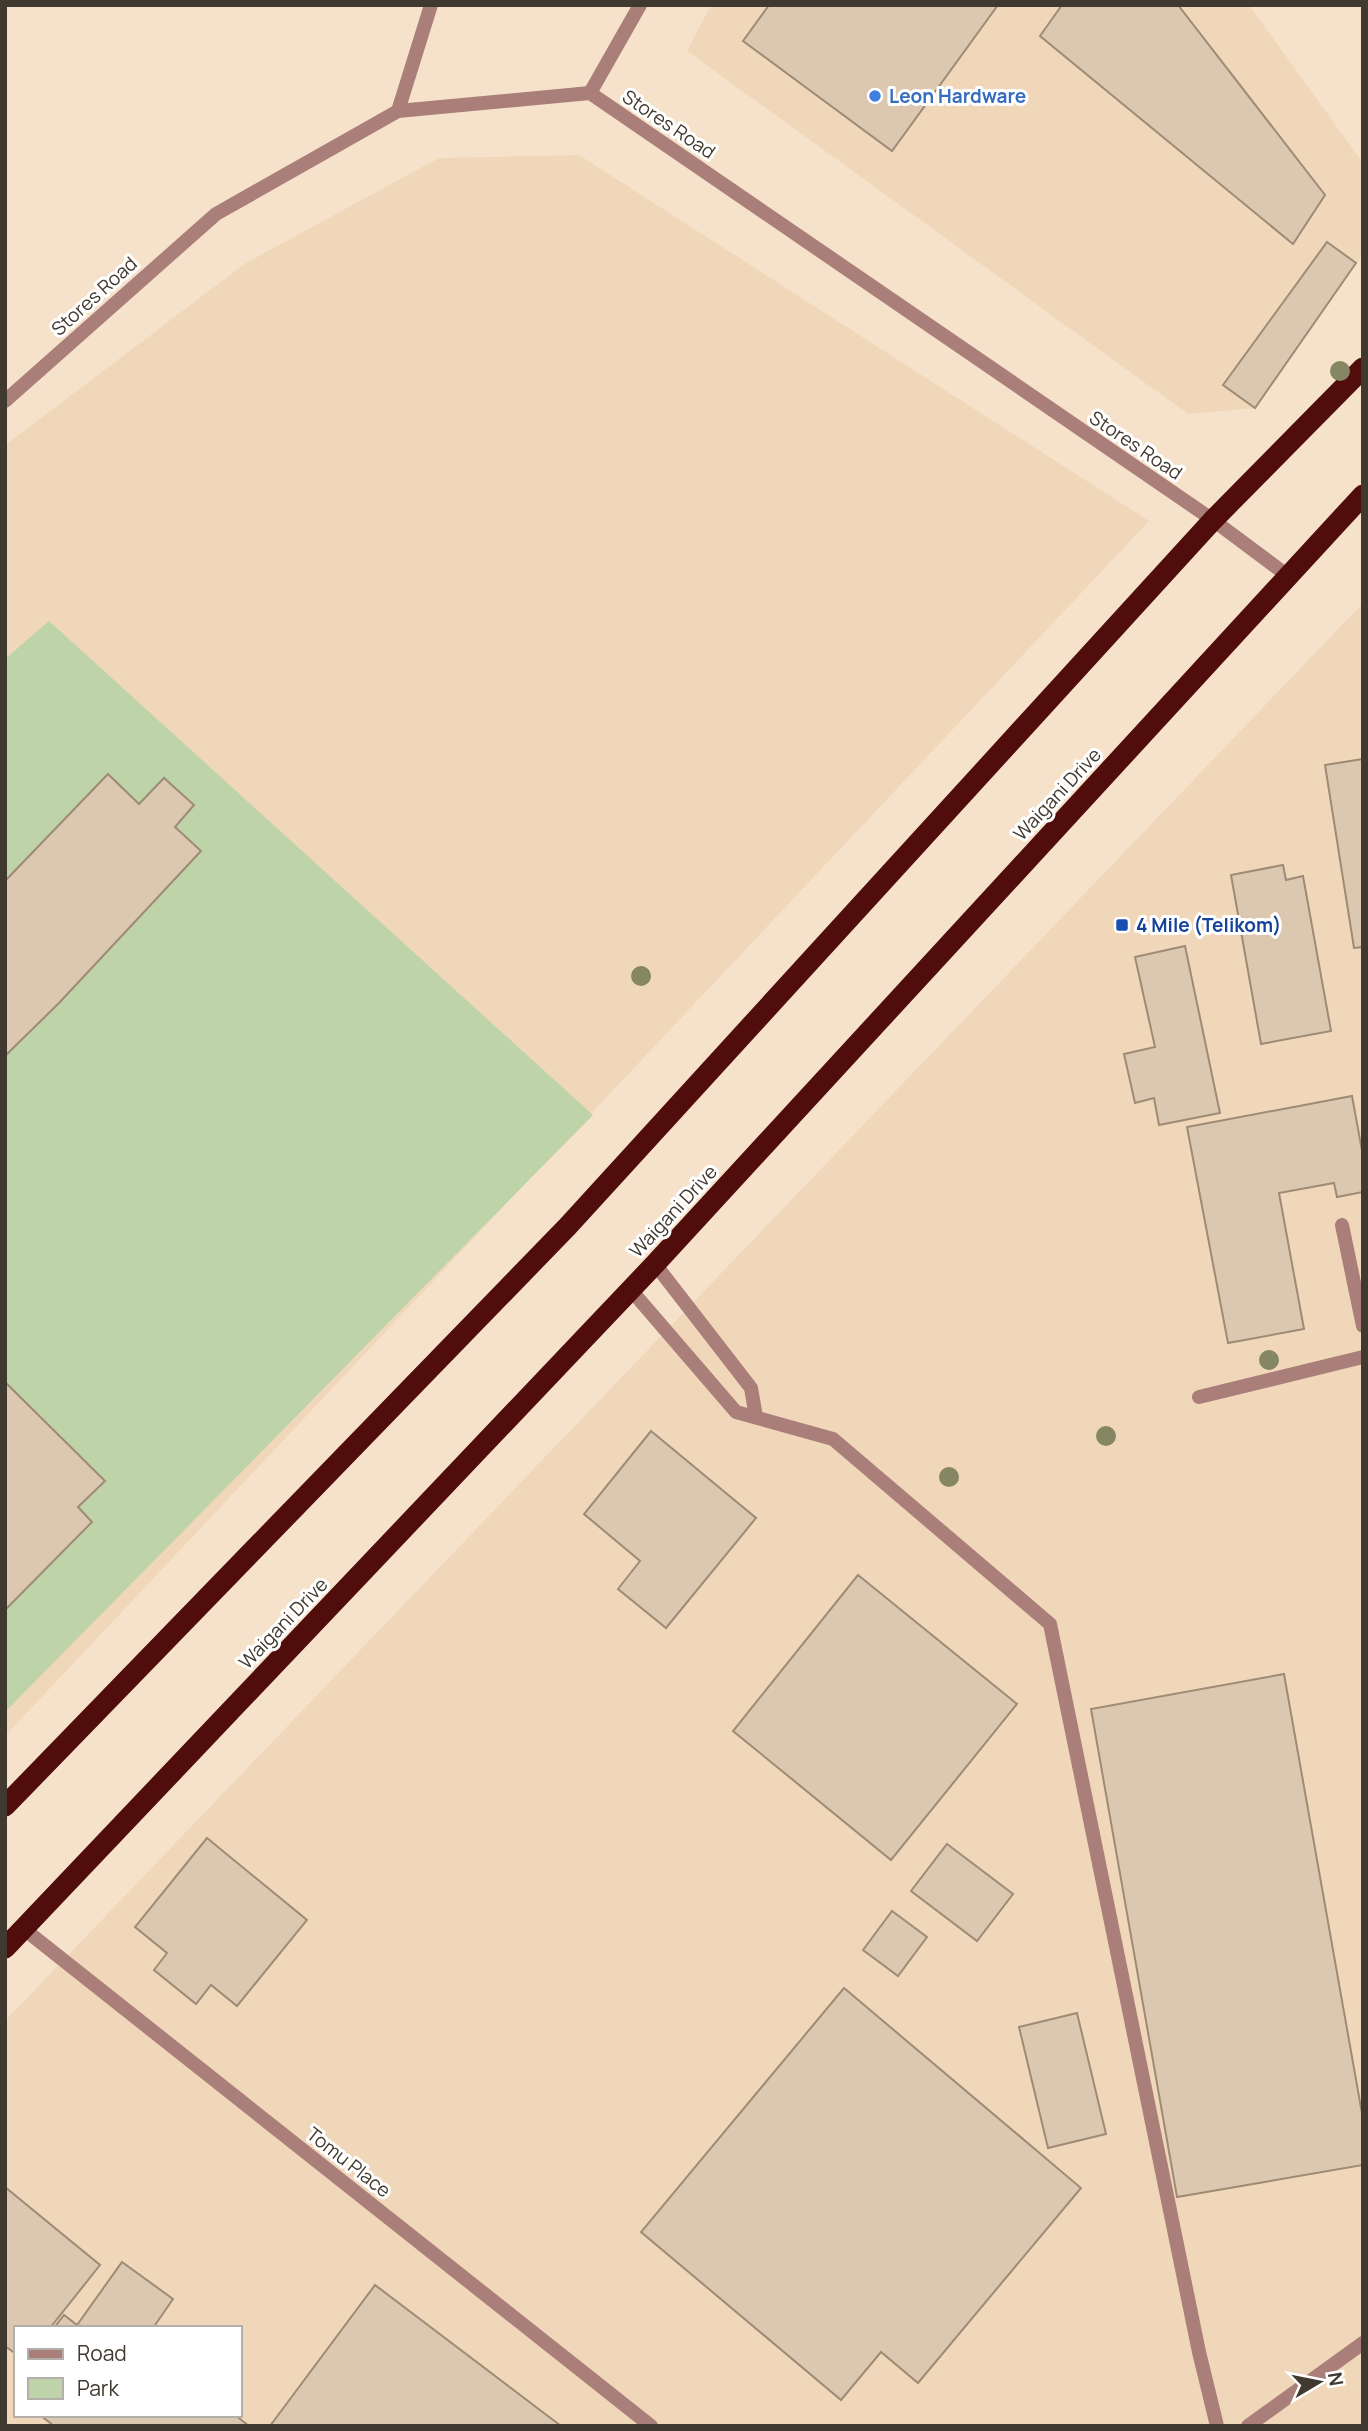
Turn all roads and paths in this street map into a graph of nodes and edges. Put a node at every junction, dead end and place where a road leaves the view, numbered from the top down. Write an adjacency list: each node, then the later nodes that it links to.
1 (431, 5): 4 (street)
2 (640, 5): 3 (street)
3 (590, 93): 4 (street, Stores Road); 8 (street, Stores Road)
4 (398, 111): 6 (street, Stores Road)
5 (1363, 368): 8 (highway)
6 (5, 401)
7 (1363, 495): 9 (highway, Waigani Drive)
8 (1213, 520): 9 (street, Stores Road); 17 (highway)
9 (1287, 576): 11 (highway, Waigani Drive)
10 (1342, 1225): 13 (street)
11 (655, 1264): 12 (highway, Waigani Drive); 16 (street)
12 (631, 1290): 16 (street); 18 (highway, Waigani Drive)
13 (1363, 1326)
14 (1363, 1357): 15 (street)
15 (1199, 1397)
16 (756, 1417): 22 (street)
17 (5, 1806)
18 (24, 1929): 19 (highway, Waigani Drive); 21 (street, Tomu Place)
19 (5, 1948)
20 (1363, 2343): 23 (street)
21 (651, 2426)
22 (1217, 2426)
23 (1248, 2426)

